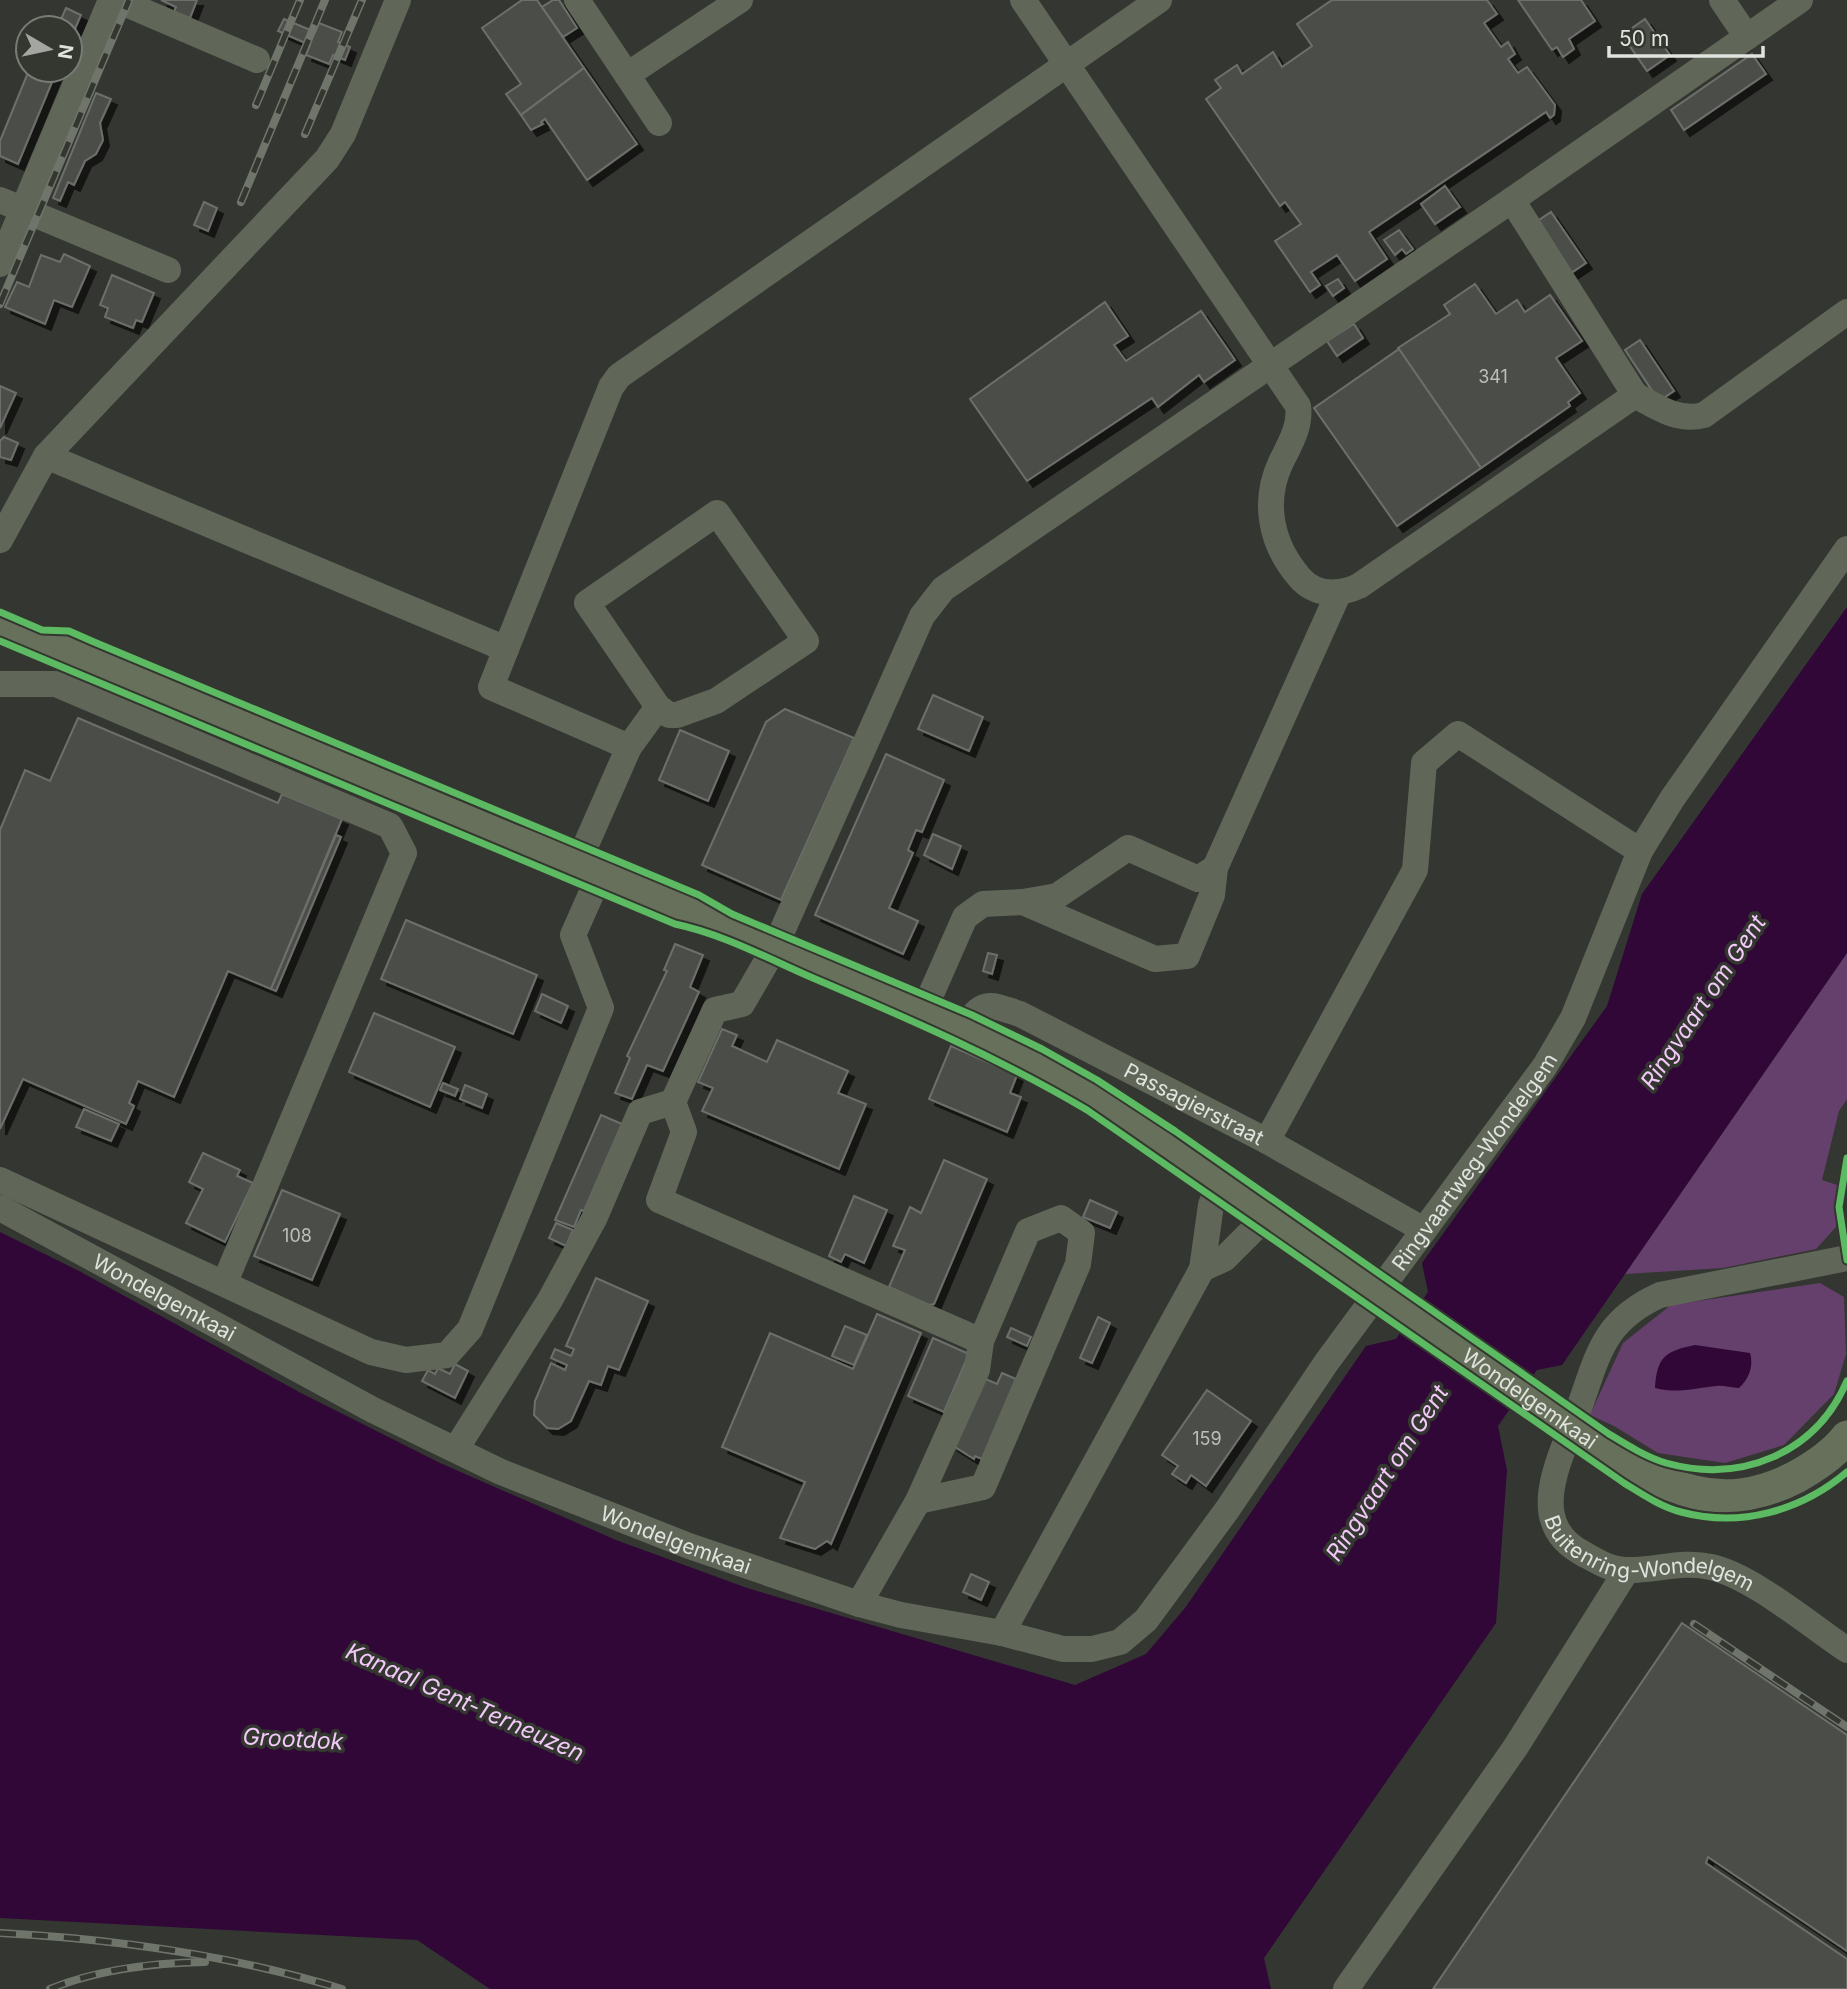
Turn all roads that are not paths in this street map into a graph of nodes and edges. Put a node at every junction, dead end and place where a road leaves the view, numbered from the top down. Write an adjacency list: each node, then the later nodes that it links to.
1 (111, 0): 16 (street)
2 (117, 0): 11 (street)
3 (398, 0): 22 (street)
4 (577, 0): 13 (street)
5 (740, 0): 13 (street)
6 (1023, 0): 12 (street)
7 (1158, 0): 12 (street)
8 (1721, 0): 10 (street)
9 (1800, 0): 10 (street)
10 (1747, 37): 15 (street)
11 (257, 60)
12 (1066, 64): 20 (street); 27 (street)
13 (626, 75): 14 (street)
14 (659, 123)
15 (1512, 200): 20 (street); 21 (street)
16 (11, 204): 17 (street); 18 (street)
17 (0, 264)
18 (168, 270)
19 (1847, 312): 21 (street)
20 (1270, 365): 25 (street); 35 (street)
21 (1635, 395): 25 (street)
22 (46, 456): 23 (street); 27 (street)
23 (0, 540)
24 (1847, 549): 31 (street, Ringvaartweg-Wondelgem)
25 (1339, 592): 32 (street)
26 (0, 626): 33 (main road, Wondelgemkaai)
27 (506, 649): 30 (street)
28 (0, 684): 47 (street)
29 (658, 706): 29 (street); 30 (street)
30 (629, 747): 33 (street)
31 (1640, 851): 39 (street); 44 (street, Ringvaartweg-Wondelgem)
32 (1215, 868): 34 (street); 34 (street)
33 (589, 869): 35 (main road, Wondelgemkaai); 47 (street)
34 (1023, 902): 36 (street)
35 (775, 947): 36 (main road, Wondelgemkaai); 38 (street)
36 (925, 1010): 37 (main road, Wondelgemkaai)
37 (965, 1027): 39 (street, Passagierstraat); 41 (main road, Wondelgemkaai)
38 (674, 1102): 48 (street); 50 (street)
39 (1267, 1141): 44 (street, Passagierstraat)
40 (0, 1180): 47 (street)
41 (1220, 1182): 43 (main road, Wondelgemkaai); 46 (street)
42 (0, 1208): 50 (street, Wondelgemkaai)
43 (1268, 1215): 46 (street); 49 (main road, Wondelgemkaai, bridge)
44 (1424, 1230): 54 (street, Ringvaartweg-Wondelgem)
45 (1847, 1258): 52 (street, Buitenring-Wondelgem)
46 (1202, 1269): 54 (street)
47 (225, 1282)
48 (981, 1341): 51 (street); 51 (street)
49 (1847, 1437)
50 (456, 1449): 53 (street, Wondelgemkaai)
51 (918, 1501): 53 (street)
52 (1627, 1570): 55 (street, Buitenring-Wondelgem); 56 (street)
53 (859, 1604): 54 (street, Wondelgemkaai)
54 (1002, 1633)
55 (1847, 1650)
56 (1346, 1989)

